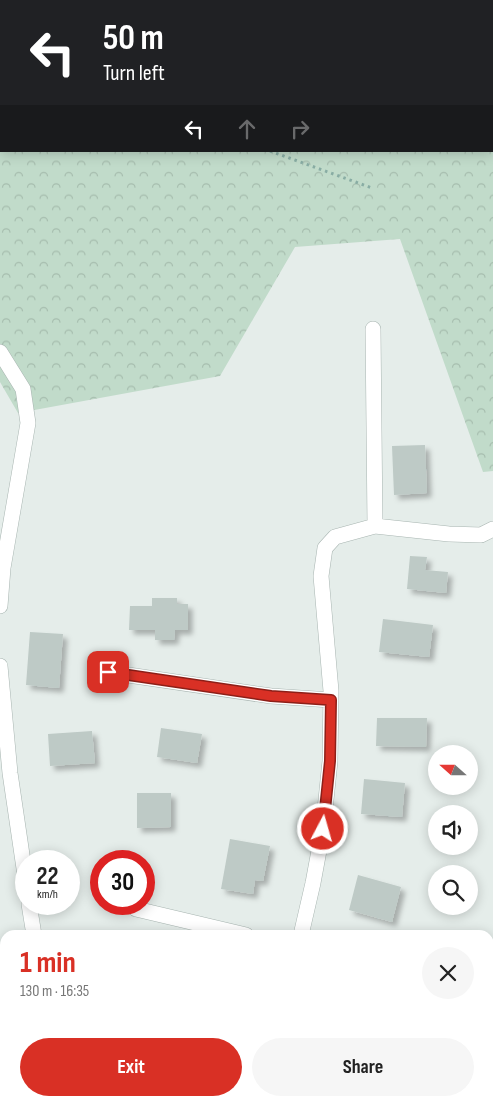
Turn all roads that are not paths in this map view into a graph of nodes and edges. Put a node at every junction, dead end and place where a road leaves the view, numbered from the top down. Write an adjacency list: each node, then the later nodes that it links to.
1 (373, 329): 3 (street)
2 (0, 352): 5 (street)
3 (375, 526): 4 (street); 8 (street)
4 (493, 529)
5 (0, 606)
6 (0, 666): 9 (street)
7 (108, 672): 8 (street)
8 (331, 700): 14 (street)
9 (21, 850)
10 (155, 913): 13 (street)
11 (31, 915): 12 (street)
12 (33, 930)
13 (225, 930)
14 (302, 930)

